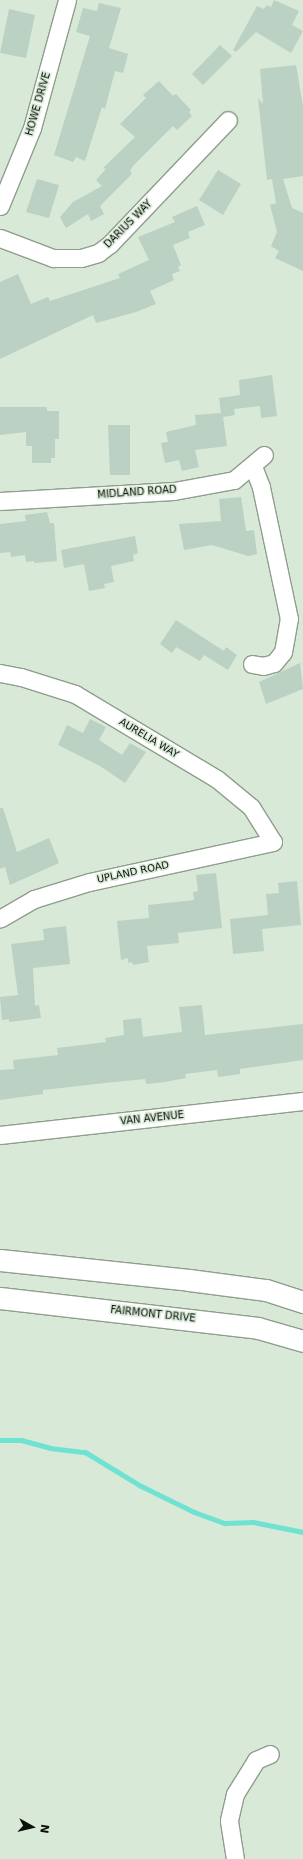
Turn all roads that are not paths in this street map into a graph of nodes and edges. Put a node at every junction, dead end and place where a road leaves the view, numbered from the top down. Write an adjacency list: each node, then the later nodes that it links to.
1 (67, 0): 3 (street, HOWE DRIVE)
2 (228, 120): 4 (street, DARIUS WAY)
3 (0, 206)
4 (0, 238)
5 (0, 501): 6 (street, MIDLAND ROAD)
6 (252, 664)
7 (0, 673): 8 (street, AURELIA WAY)
8 (273, 842): 9 (street, UPLAND ROAD)
9 (0, 919)
10 (303, 1101): 11 (street, VAN AVENUE)
11 (0, 1135)
12 (0, 1260): 14 (main road)
13 (0, 1298): 15 (main road, FAIRMONT DRIVE)
14 (303, 1302)
15 (303, 1341)
16 (270, 1754): 17 (street)
17 (235, 1859)

